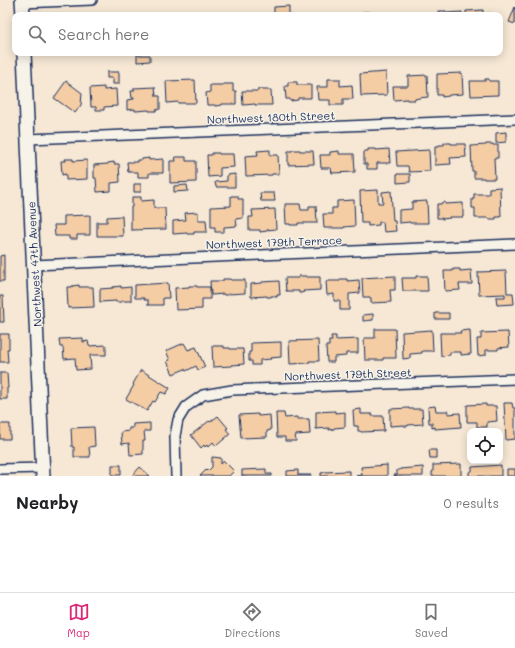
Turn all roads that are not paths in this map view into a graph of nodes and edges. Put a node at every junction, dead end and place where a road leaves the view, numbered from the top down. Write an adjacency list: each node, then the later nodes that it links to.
1 (92, 0): 2 (street)
2 (22, 6)
3 (24, 56): 5 (main road, Northwest 47th Avenue)
4 (515, 119): 5 (street, Northwest 180th Street)
5 (28, 139): 7 (main road, Northwest 47th Avenue)
6 (515, 244): 7 (street, Northwest 179th Terrace)
7 (34, 265): 10 (main road, Northwest 47th Avenue)
8 (515, 379): 11 (street, Northwest 179th Street)
9 (0, 468): 10 (street)
10 (43, 472)
11 (176, 476)

